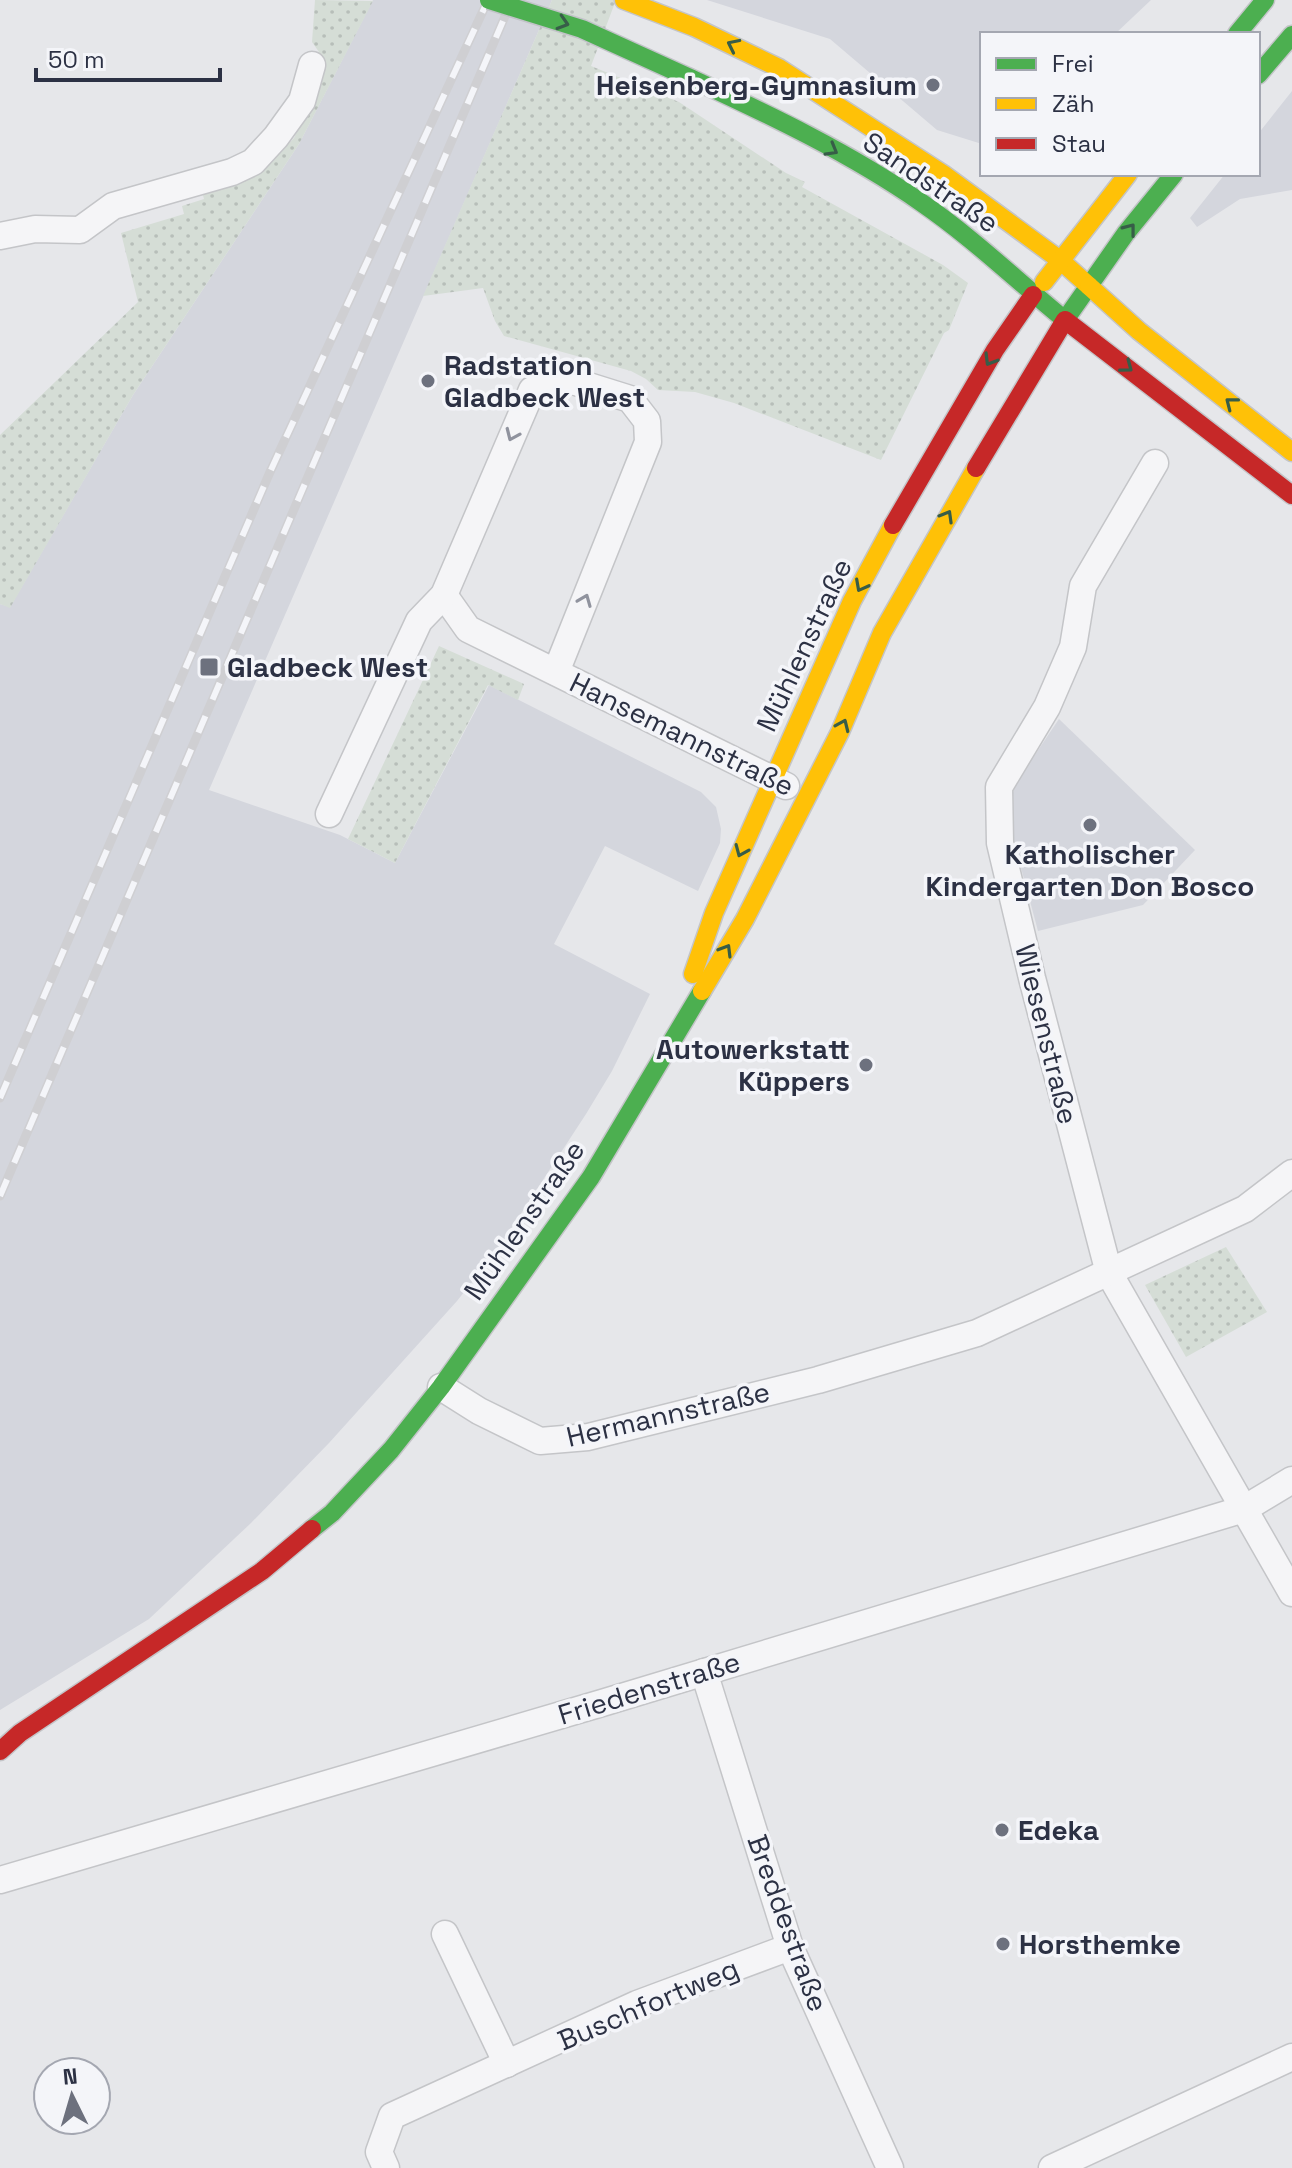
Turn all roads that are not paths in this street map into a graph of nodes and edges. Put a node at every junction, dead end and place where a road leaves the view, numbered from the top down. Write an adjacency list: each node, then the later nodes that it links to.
1 (489, 0): 15 (main road, Sandstraße, one-way to 15, bridge)
2 (624, 0): 8 (main road, Sandstraße, one-way to 2)
3 (1265, 0): 4 (main road)
4 (1239, 32)
5 (1292, 35): 7 (main road)
6 (312, 65): 12 (street)
7 (1260, 73)
8 (943, 174): 9 (main road); 13 (main road, Sandstraße)
9 (978, 175)
10 (1126, 176): 13 (main road, Mühlenstraße)
11 (1172, 176): 14 (main road, Mühlenstraße, one-way to 11)
12 (0, 236)
13 (1060, 260): 14 (main road, Sandstraße); 15 (main road, Mühlenstraße)
14 (1089, 286): 16 (main road, Mühlenstraße); 17 (main road, Sandstraße, one-way to 14)
15 (1033, 295): 16 (main road, Sandstraße); 22 (main road, Mühlenstraße, one-way to 22)
16 (1065, 320): 19 (main road, Sandstraße, one-way to 19); 23 (main road, Mühlenstraße, one-way to 16)
17 (1292, 452)
18 (1155, 463): 27 (street, Wiesenstraße)
19 (1292, 495)
20 (444, 595): 21 (street, Hansemannstraße); 21 (street, Hansemannstraße, one-way to 20); 24 (street, Hansemannstraße)
21 (556, 672): 22 (street, Hansemannstraße)
22 (772, 779): 23 (street, Hansemannstraße); 25 (main road, Mühlenstraße, one-way to 25)
23 (809, 796): 25 (main road, Mühlenstraße, one-way to 23)
24 (329, 814)
25 (671, 1040): 28 (main road, Mühlenstraße)
26 (1292, 1173): 27 (street, Hermannstraße)
27 (1109, 1273): 28 (street, Hermannstraße); 30 (street, Wiesenstraße)
28 (441, 1387): 33 (main road)
29 (1292, 1480): 30 (street, Friedenstraße)
30 (1244, 1509): 31 (street, Wiesenstraße); 32 (street, Friedenstraße)
31 (1292, 1593)
32 (704, 1672): 34 (street, Friedenstraße); 36 (street, Breddestraße)
33 (0, 1751)
34 (0, 1880)
35 (445, 1934): 37 (street)
36 (790, 1947): 37 (street, Buschfortweg); 40 (street, Breddestraße)
37 (507, 2064): 39 (street, Buschfortweg)
38 (1290, 2064): 41 (street)
39 (386, 2168)
40 (890, 2168)
41 (1052, 2168)

